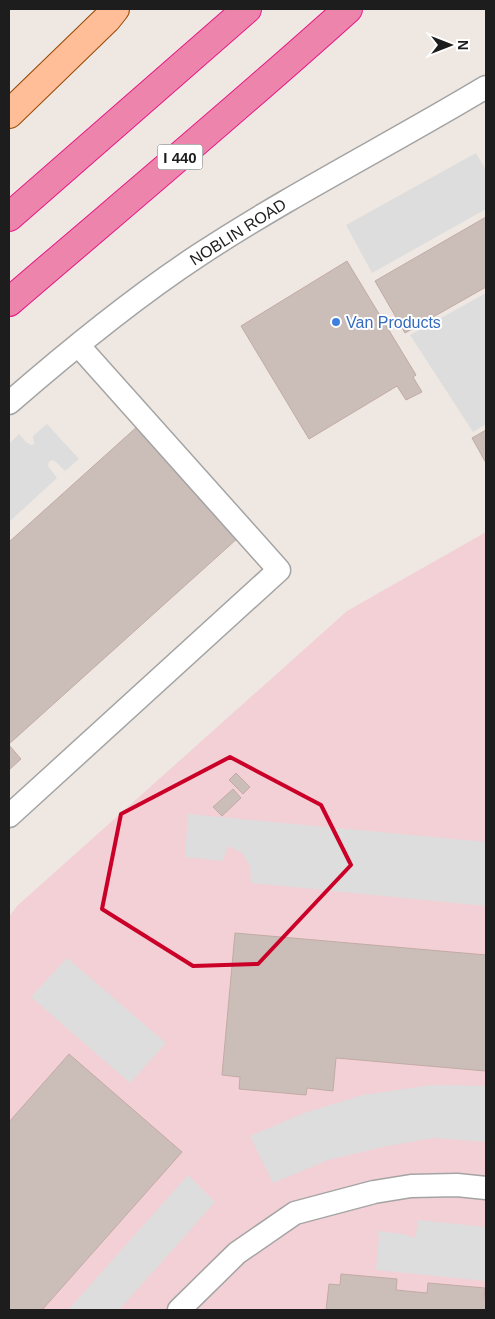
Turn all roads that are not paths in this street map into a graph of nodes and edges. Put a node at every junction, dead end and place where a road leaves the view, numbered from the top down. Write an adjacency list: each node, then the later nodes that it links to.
1 (116, 9): 5 (main road)
2 (247, 9): 6 (highway)
3 (348, 9): 7 (highway, I 440)
4 (486, 87): 8 (street, NOBLIN ROAD)
5 (9, 114)
6 (9, 217)
7 (9, 302)
8 (78, 345): 9 (street, NOBLIN ROAD); 10 (street)
9 (9, 403)
10 (9, 816)
11 (486, 1188): 12 (street)
12 (179, 1310)

